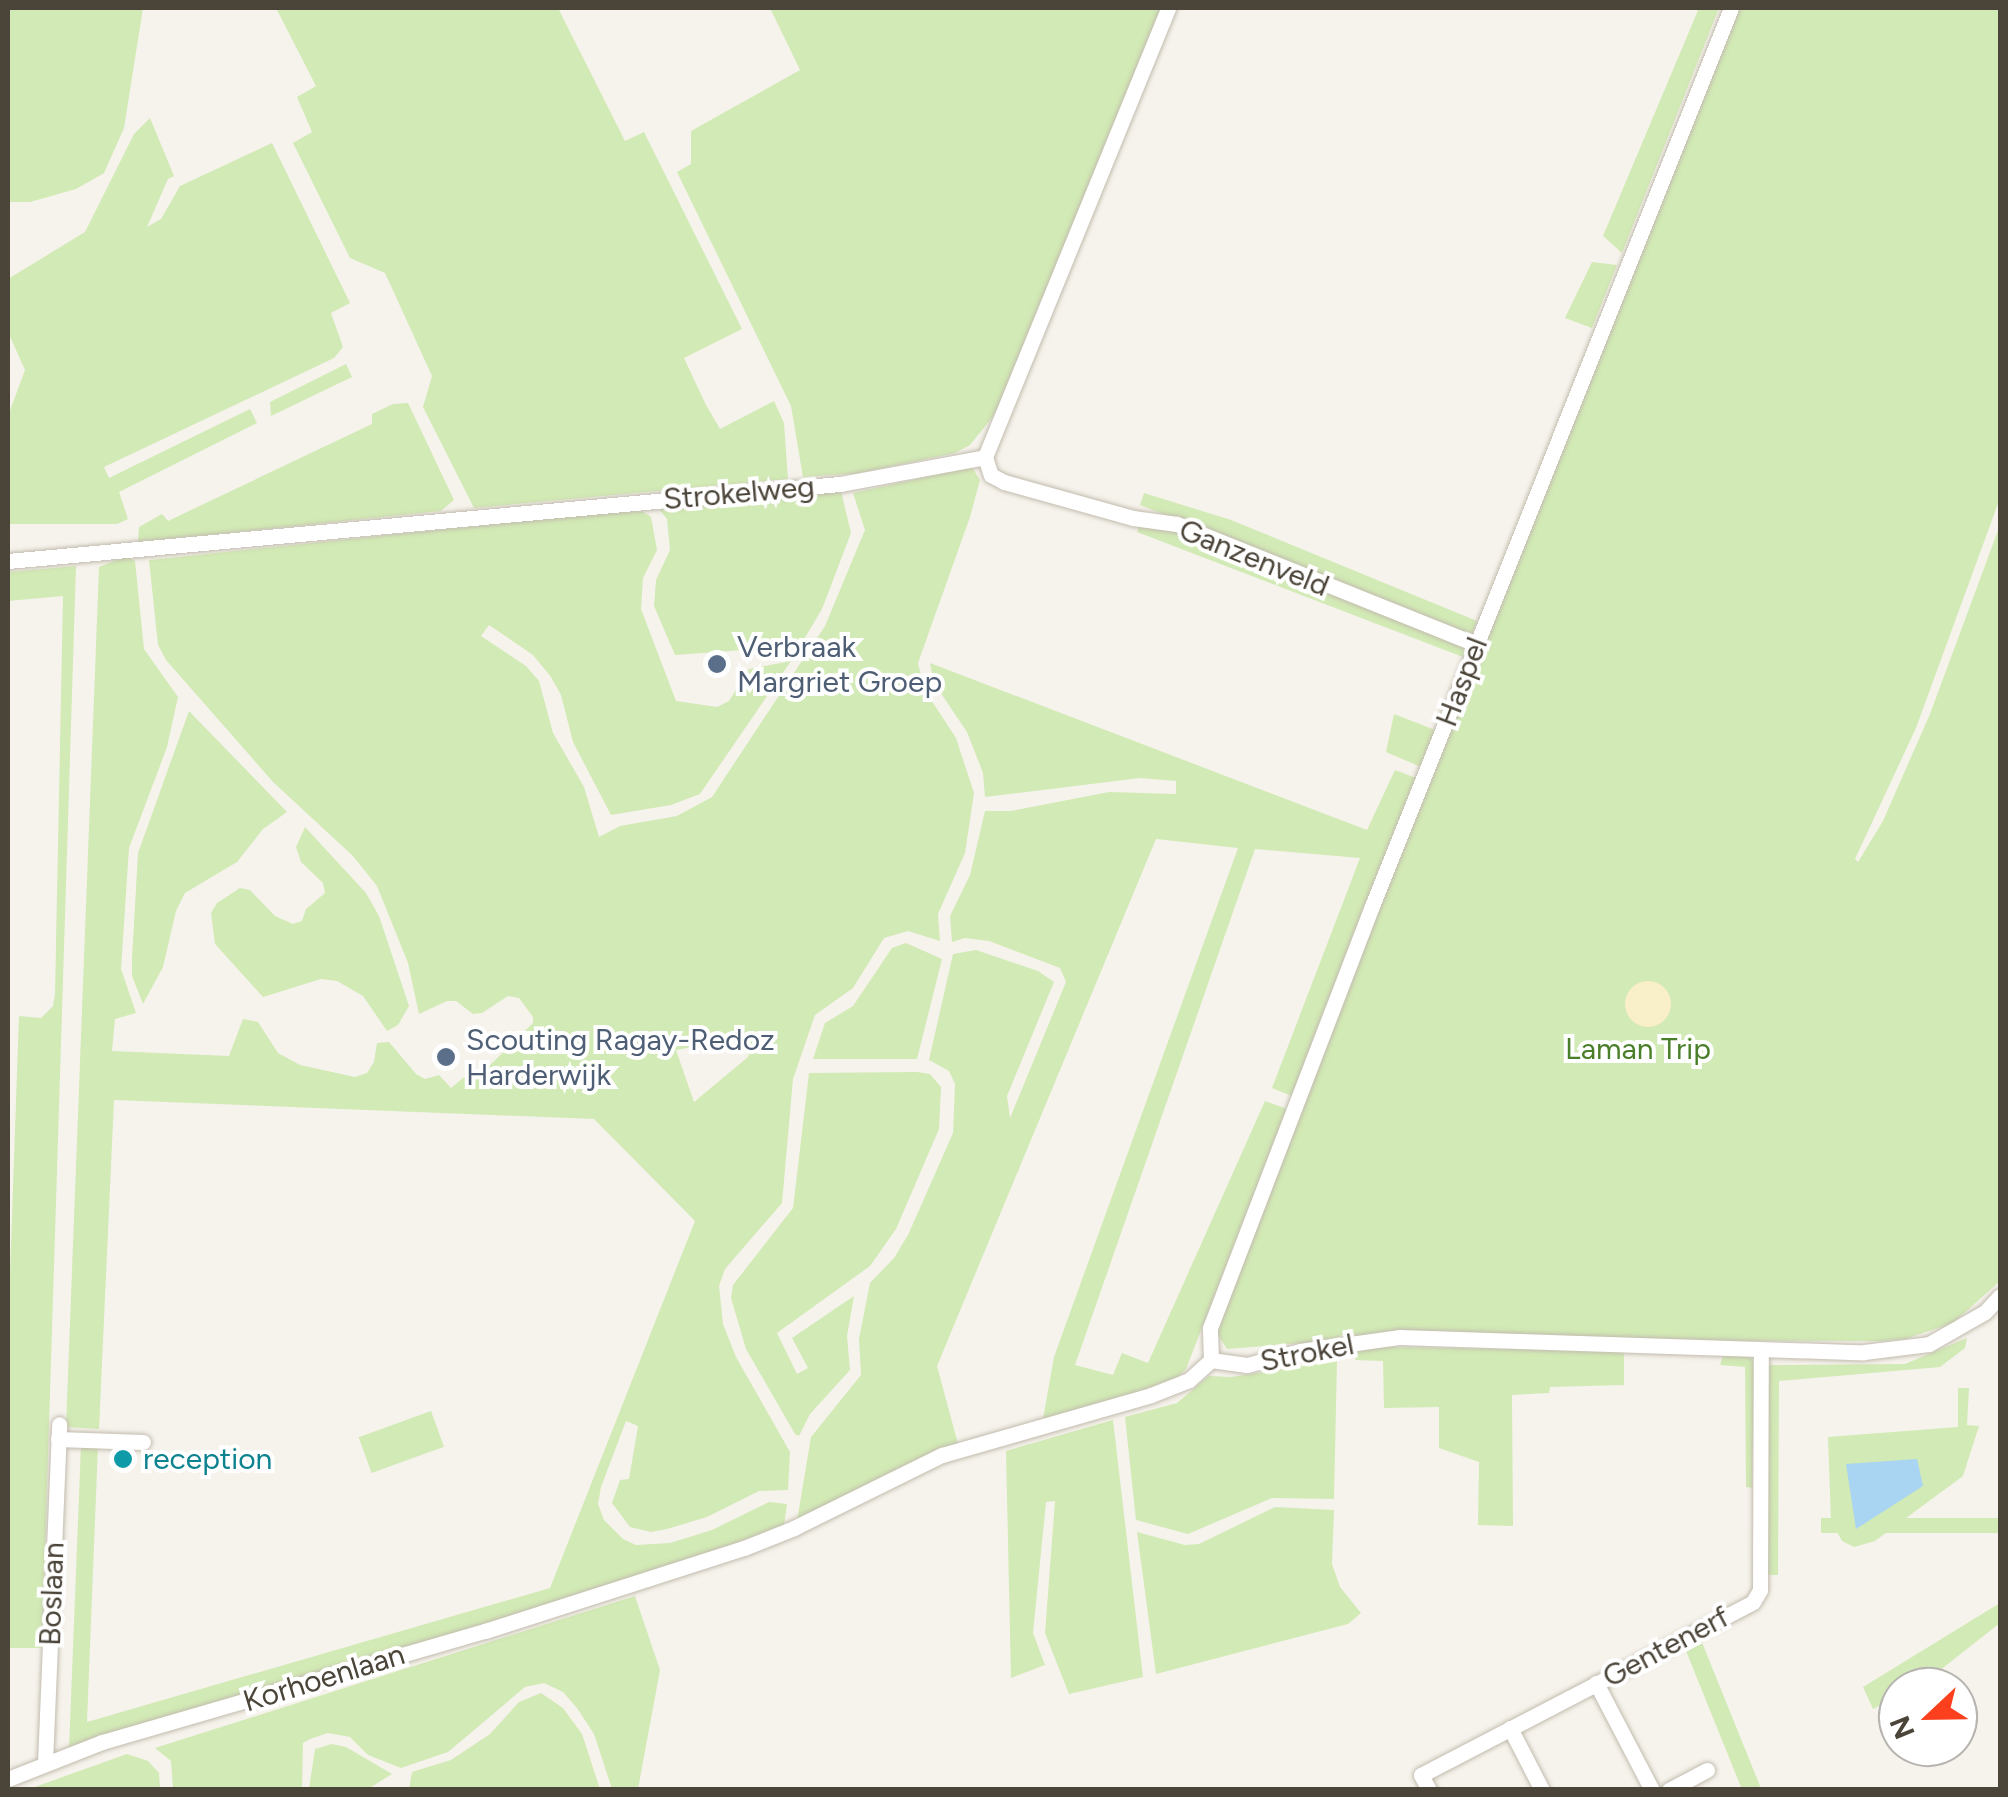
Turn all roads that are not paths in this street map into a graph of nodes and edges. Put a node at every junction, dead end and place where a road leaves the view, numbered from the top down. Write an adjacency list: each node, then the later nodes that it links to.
1 (1168, 8): 3 (street)
2 (1731, 8): 5 (street, Haspel)
3 (985, 456): 4 (street, Strokelweg); 5 (street, Ganzenveld)
4 (8, 561)
5 (1476, 644): 8 (street, Haspel)
6 (2000, 1296): 7 (street, Strokel)
7 (1760, 1350): 8 (street, Strokel); 10 (street, Gentenerf)
8 (1211, 1360): 12 (street, Korhoenlaan)
9 (143, 1442): 12 (street, Boslaan)
10 (1596, 1683): 11 (street, Gentenerf); 17 (street)
11 (1510, 1728): 15 (street, Gentenerf); 16 (street)
12 (45, 1764): 14 (street, Korhoenlaan)
13 (1707, 1770): 18 (street)
14 (8, 1779)
15 (1429, 1790)
16 (1542, 1790)
17 (1652, 1790)
18 (1669, 1790)

